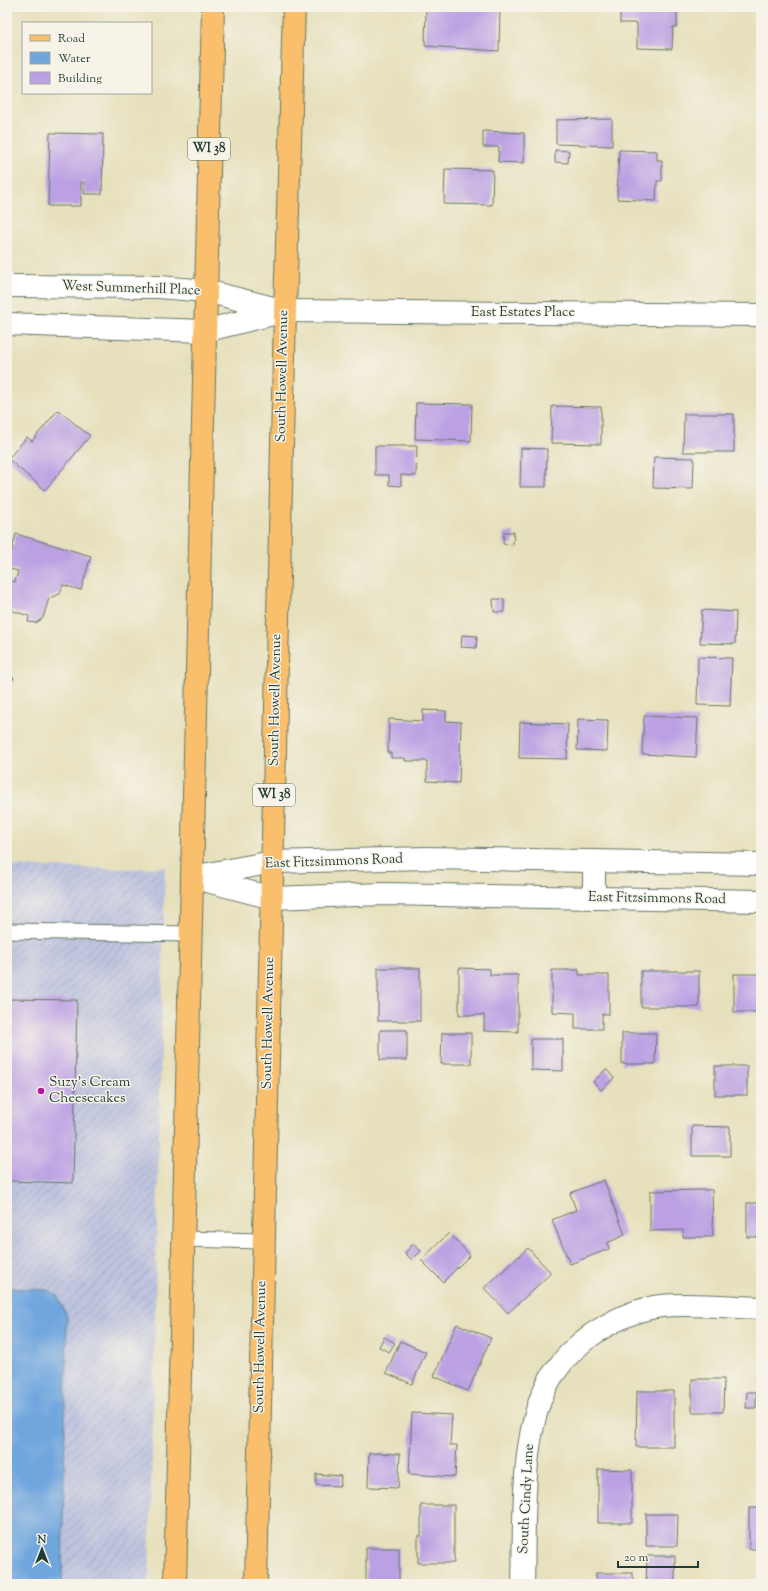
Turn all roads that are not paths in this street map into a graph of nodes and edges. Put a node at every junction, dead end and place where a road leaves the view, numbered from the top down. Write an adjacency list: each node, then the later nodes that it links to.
1 (213, 7): 4 (main road, WI 38)
2 (294, 7): 5 (main road, South Howell Avenue / WI 38)
3 (7, 286): 4 (street, West Summerhill Place)
4 (206, 290): 5 (street, West Summerhill Place); 8 (main road, WI 38)
5 (285, 311): 6 (street, East Estates Place); 8 (street); 10 (main road, South Howell Avenue / WI 38)
6 (761, 315)
7 (7, 324): 8 (street)
8 (204, 331): 12 (main road, WI 38)
9 (594, 861): 10 (street, East Fitzsimmons Road); 11 (street, East Fitzsimmons Road); 14 (street)
10 (273, 862): 12 (street, East Fitzsimmons Road); 13 (main road, South Howell Avenue / WI 38)
11 (761, 864)
12 (192, 877): 13 (street, East Fitzsimmons Road); 17 (main road, WI 38)
13 (272, 898): 14 (street, East Fitzsimmons Road); 19 (main road, South Howell Avenue / WI 38)
14 (594, 898): 15 (street, East Fitzsimmons Road)
15 (761, 901)
16 (7, 931): 17 (lane)
17 (190, 934): 18 (main road, WI 38)
18 (184, 1239): 19 (lane); 21 (main road, WI 38)
19 (264, 1241): 22 (main road, South Howell Avenue / WI 38)
20 (761, 1308): 23 (street, South Cindy Lane)
21 (175, 1584)
22 (256, 1584)
23 (523, 1584)

